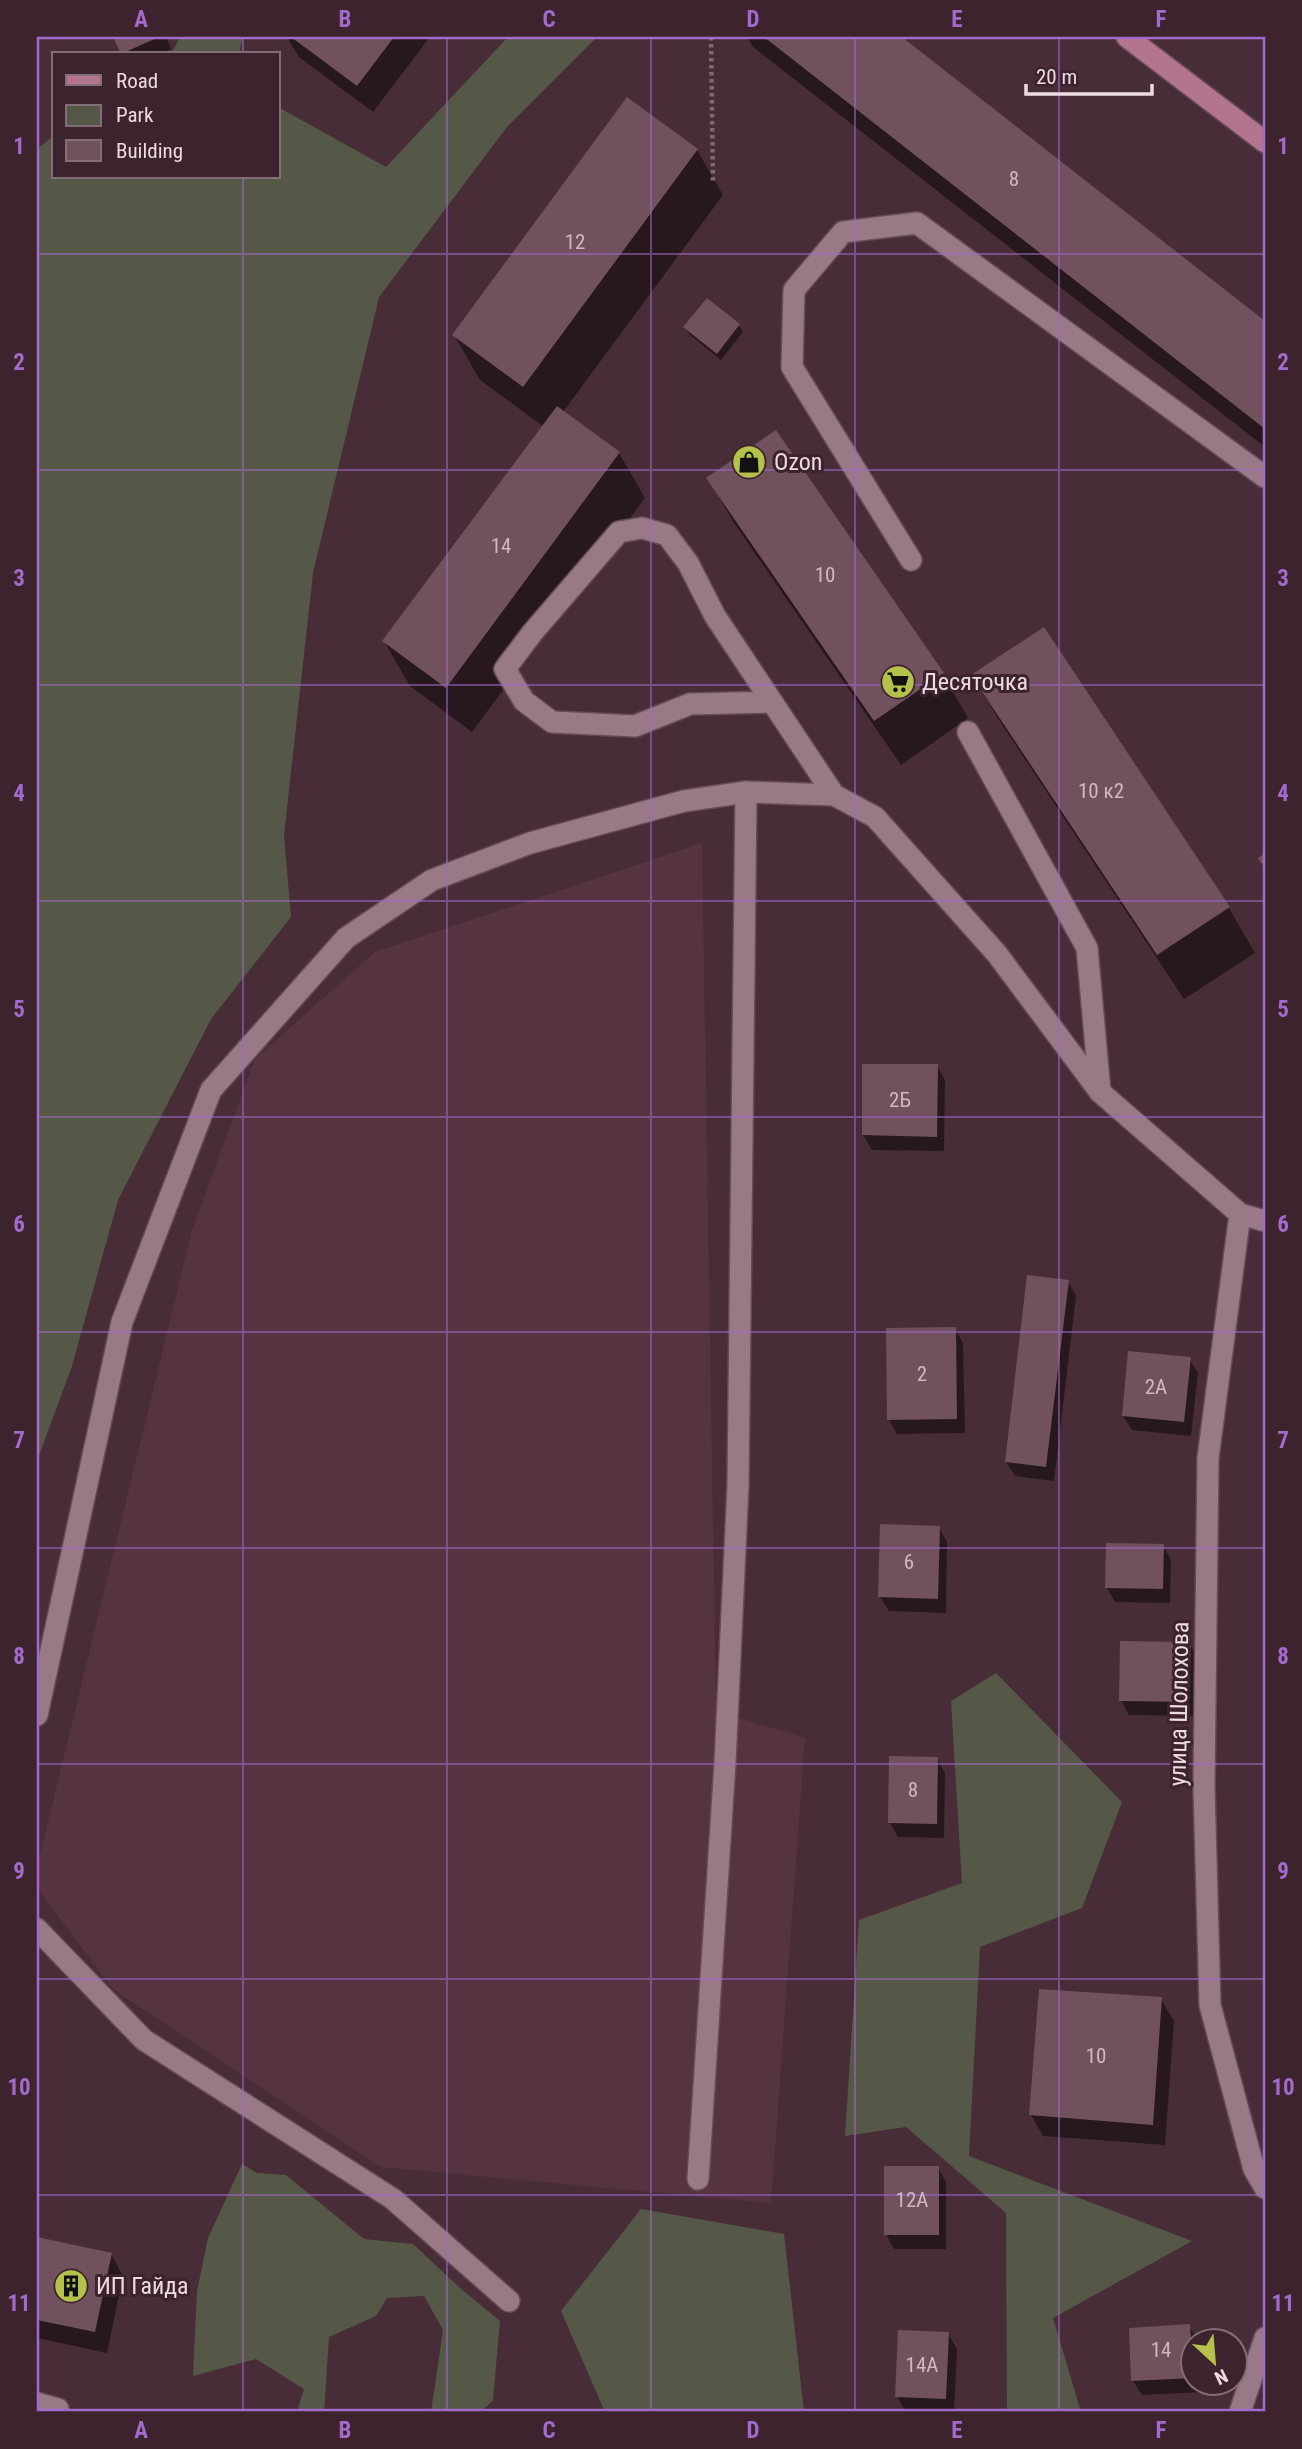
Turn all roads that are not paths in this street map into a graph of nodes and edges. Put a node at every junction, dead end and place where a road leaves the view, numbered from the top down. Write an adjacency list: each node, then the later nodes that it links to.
1 (1127, 37): 2 (street)
2 (1265, 142)
3 (1265, 477): 4 (street)
4 (911, 560)
5 (771, 702): 5 (street); 8 (street)
6 (968, 732): 9 (street)
7 (746, 792): 8 (street); 12 (street); 14 (street)
8 (834, 795): 9 (street)
9 (1100, 1092): 10 (street)
10 (1240, 1214): 11 (street); 15 (street, улица Шолохова)
11 (1265, 1221)
12 (37, 1714)
13 (37, 1929): 16 (street)
14 (698, 2179)
15 (1265, 2188)
16 (509, 2301)
17 (1265, 2338): 20 (street)
18 (37, 2403): 19 (street)
19 (58, 2409)
20 (1240, 2412)

